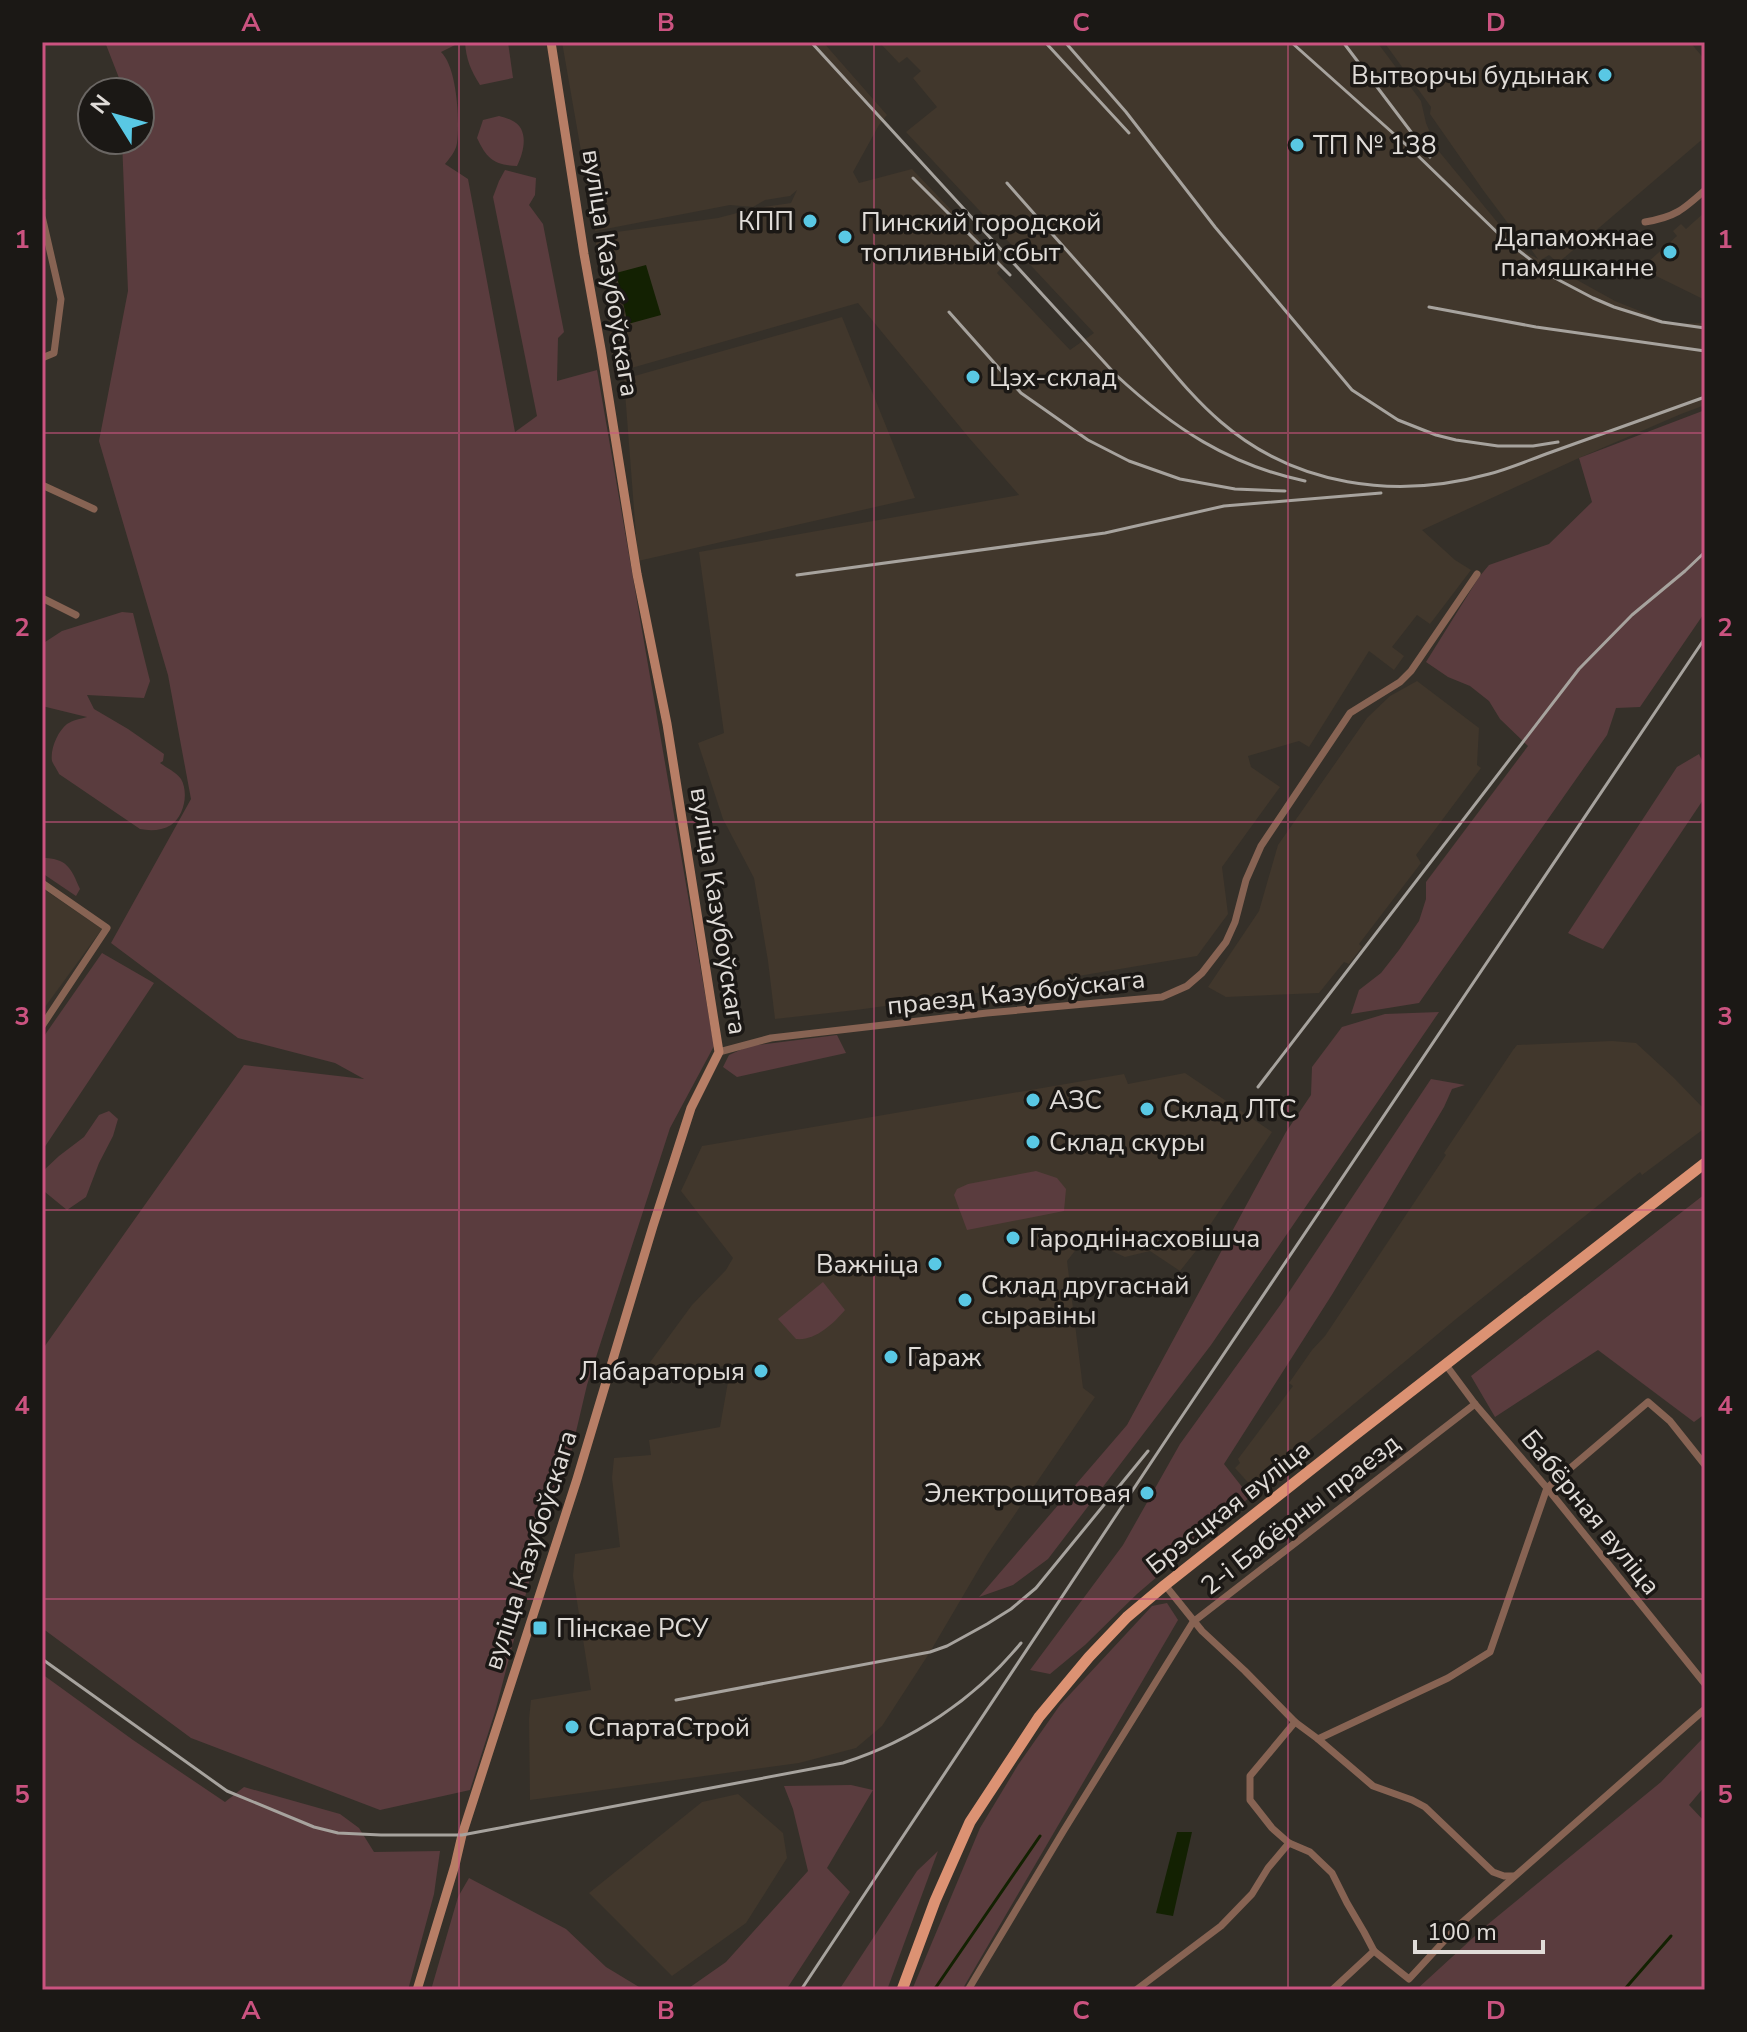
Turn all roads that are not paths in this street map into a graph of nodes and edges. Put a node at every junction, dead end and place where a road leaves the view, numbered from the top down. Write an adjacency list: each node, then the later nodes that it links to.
1 (551, 42): 13 (street, вуліца Казубоўскага)
2 (1705, 190): 4 (street)
3 (42, 201): 5 (street)
4 (1645, 222)
5 (42, 358)
6 (42, 485): 7 (street)
7 (94, 509)
8 (1477, 574): 13 (street, праезд Казубоўскага)
9 (42, 598): 10 (street)
10 (76, 615)
11 (42, 883): 12 (street)
12 (42, 1026)
13 (719, 1052): 28 (street, вуліца Казубоўскага)
14 (1705, 1163): 15 (main road, Брэсцкая вуліца)
15 (1446, 1365): 16 (street, Бабёрная вуліца); 19 (main road, Брэсцкая вуліца)
16 (1475, 1404): 18 (street, Бабёрная вуліца); 20 (street, 2-і Бабёрны праезд)
17 (1705, 1465): 18 (street)
18 (1547, 1488): 21 (street, Бабёрная вуліца); 24 (street)
19 (1165, 1585): 20 (street); 29 (main road, Брэсцкая вуліца)
20 (1193, 1622): 23 (street, 2-і Бабёрны праезд); 30 (street)
21 (1705, 1684)
22 (1705, 1709): 26 (street)
23 (1295, 1722): 24 (street, 2-і Бабёрны праезд); 25 (street)
24 (1318, 1739): 26 (street, 2-і Бабёрны праезд)
25 (1289, 1843): 27 (street); 31 (street)
26 (1514, 1876): 27 (street)
27 (1374, 1951): 32 (street)
28 (417, 1990)
29 (902, 1990)
30 (968, 1990)
31 (1136, 1990)
32 (1332, 1990)

